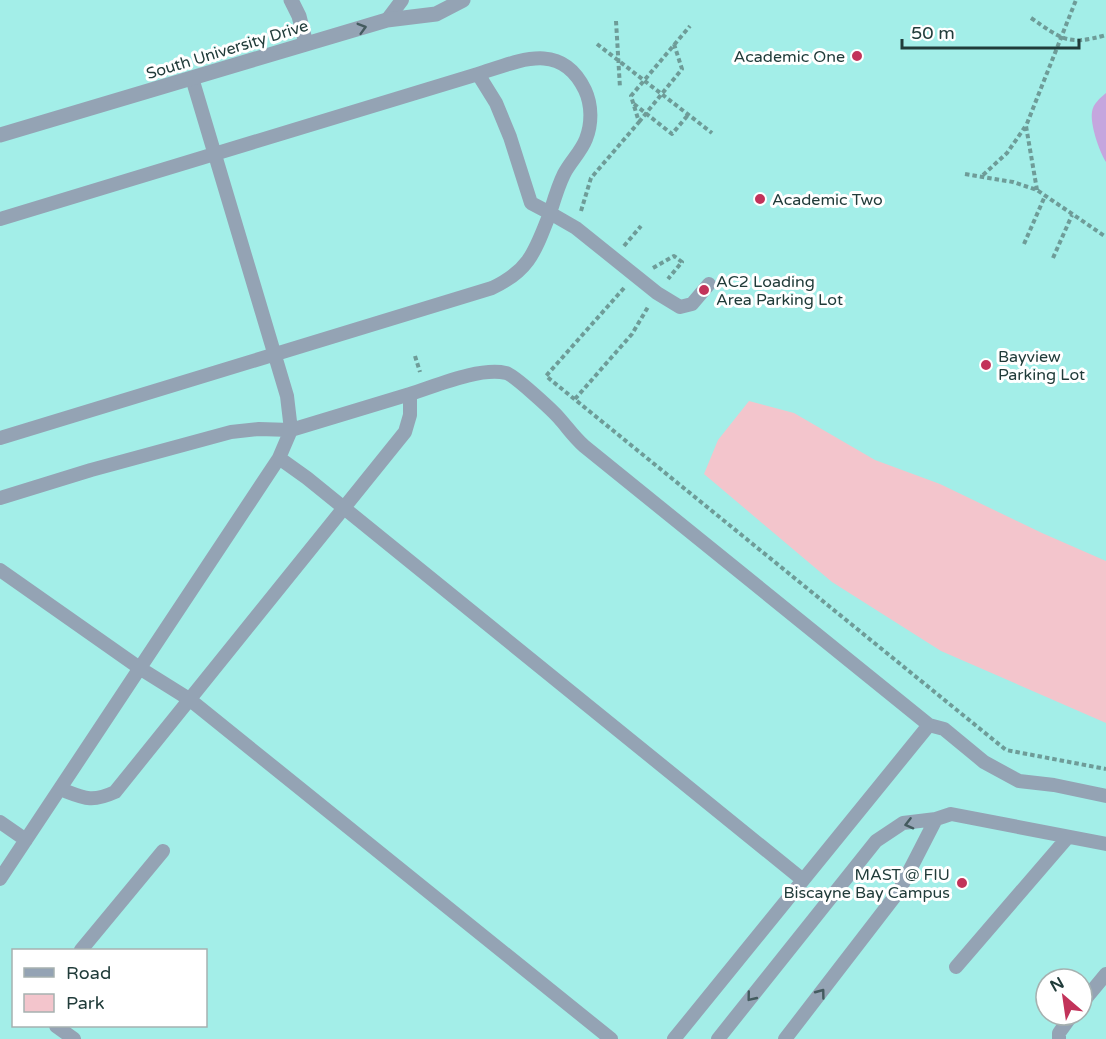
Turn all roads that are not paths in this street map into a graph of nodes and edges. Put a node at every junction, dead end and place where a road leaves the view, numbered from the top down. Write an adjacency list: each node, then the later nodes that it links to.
1 (291, 0): 5 (street)
2 (402, 0): 4 (lane)
3 (463, 0): 4 (street, South University Drive)
4 (387, 20): 5 (street, South University Drive, one-way to 4)
5 (306, 44): 7 (street, South University Drive)
6 (478, 75): 9 (lane); 10 (lane); 10 (lane)
7 (192, 78): 8 (street, South University Drive); 9 (lane)
8 (0, 135)
9 (214, 155): 11 (lane); 13 (lane)
10 (550, 213): 12 (lane); 13 (lane)
11 (0, 219)
12 (709, 284)
13 (275, 355): 15 (lane); 16 (lane)
14 (410, 394): 15 (lane); 19 (lane); 23 (lane)
15 (291, 430): 17 (lane); 18 (lane)
16 (0, 438)
17 (279, 458): 19 (lane); 21 (lane)
18 (0, 498)
19 (343, 508): 22 (lane); 33 (lane)
20 (0, 570): 21 (lane)
21 (141, 669): 22 (lane); 24 (lane)
22 (189, 699): 24 (lane); 40 (lane)
23 (929, 725): 25 (lane); 33 (lane)
24 (60, 789): 29 (lane)
25 (1106, 796)
26 (936, 819): 28 (lane); 42 (lane, one-way to 42); 43 (lane, one-way to 26)
27 (0, 822): 29 (lane)
28 (1068, 837): 30 (lane); 35 (lane)
29 (26, 840): 32 (lane)
30 (1106, 844)
31 (163, 851): 34 (lane)
32 (0, 879)
33 (803, 880): 41 (lane)
34 (83, 949)
35 (956, 967)
36 (1106, 974): 37 (lane)
37 (1094, 988)
38 (57, 1027): 39 (lane)
39 (75, 1039)
40 (611, 1039)
41 (674, 1039)
42 (718, 1039)
43 (785, 1039)

